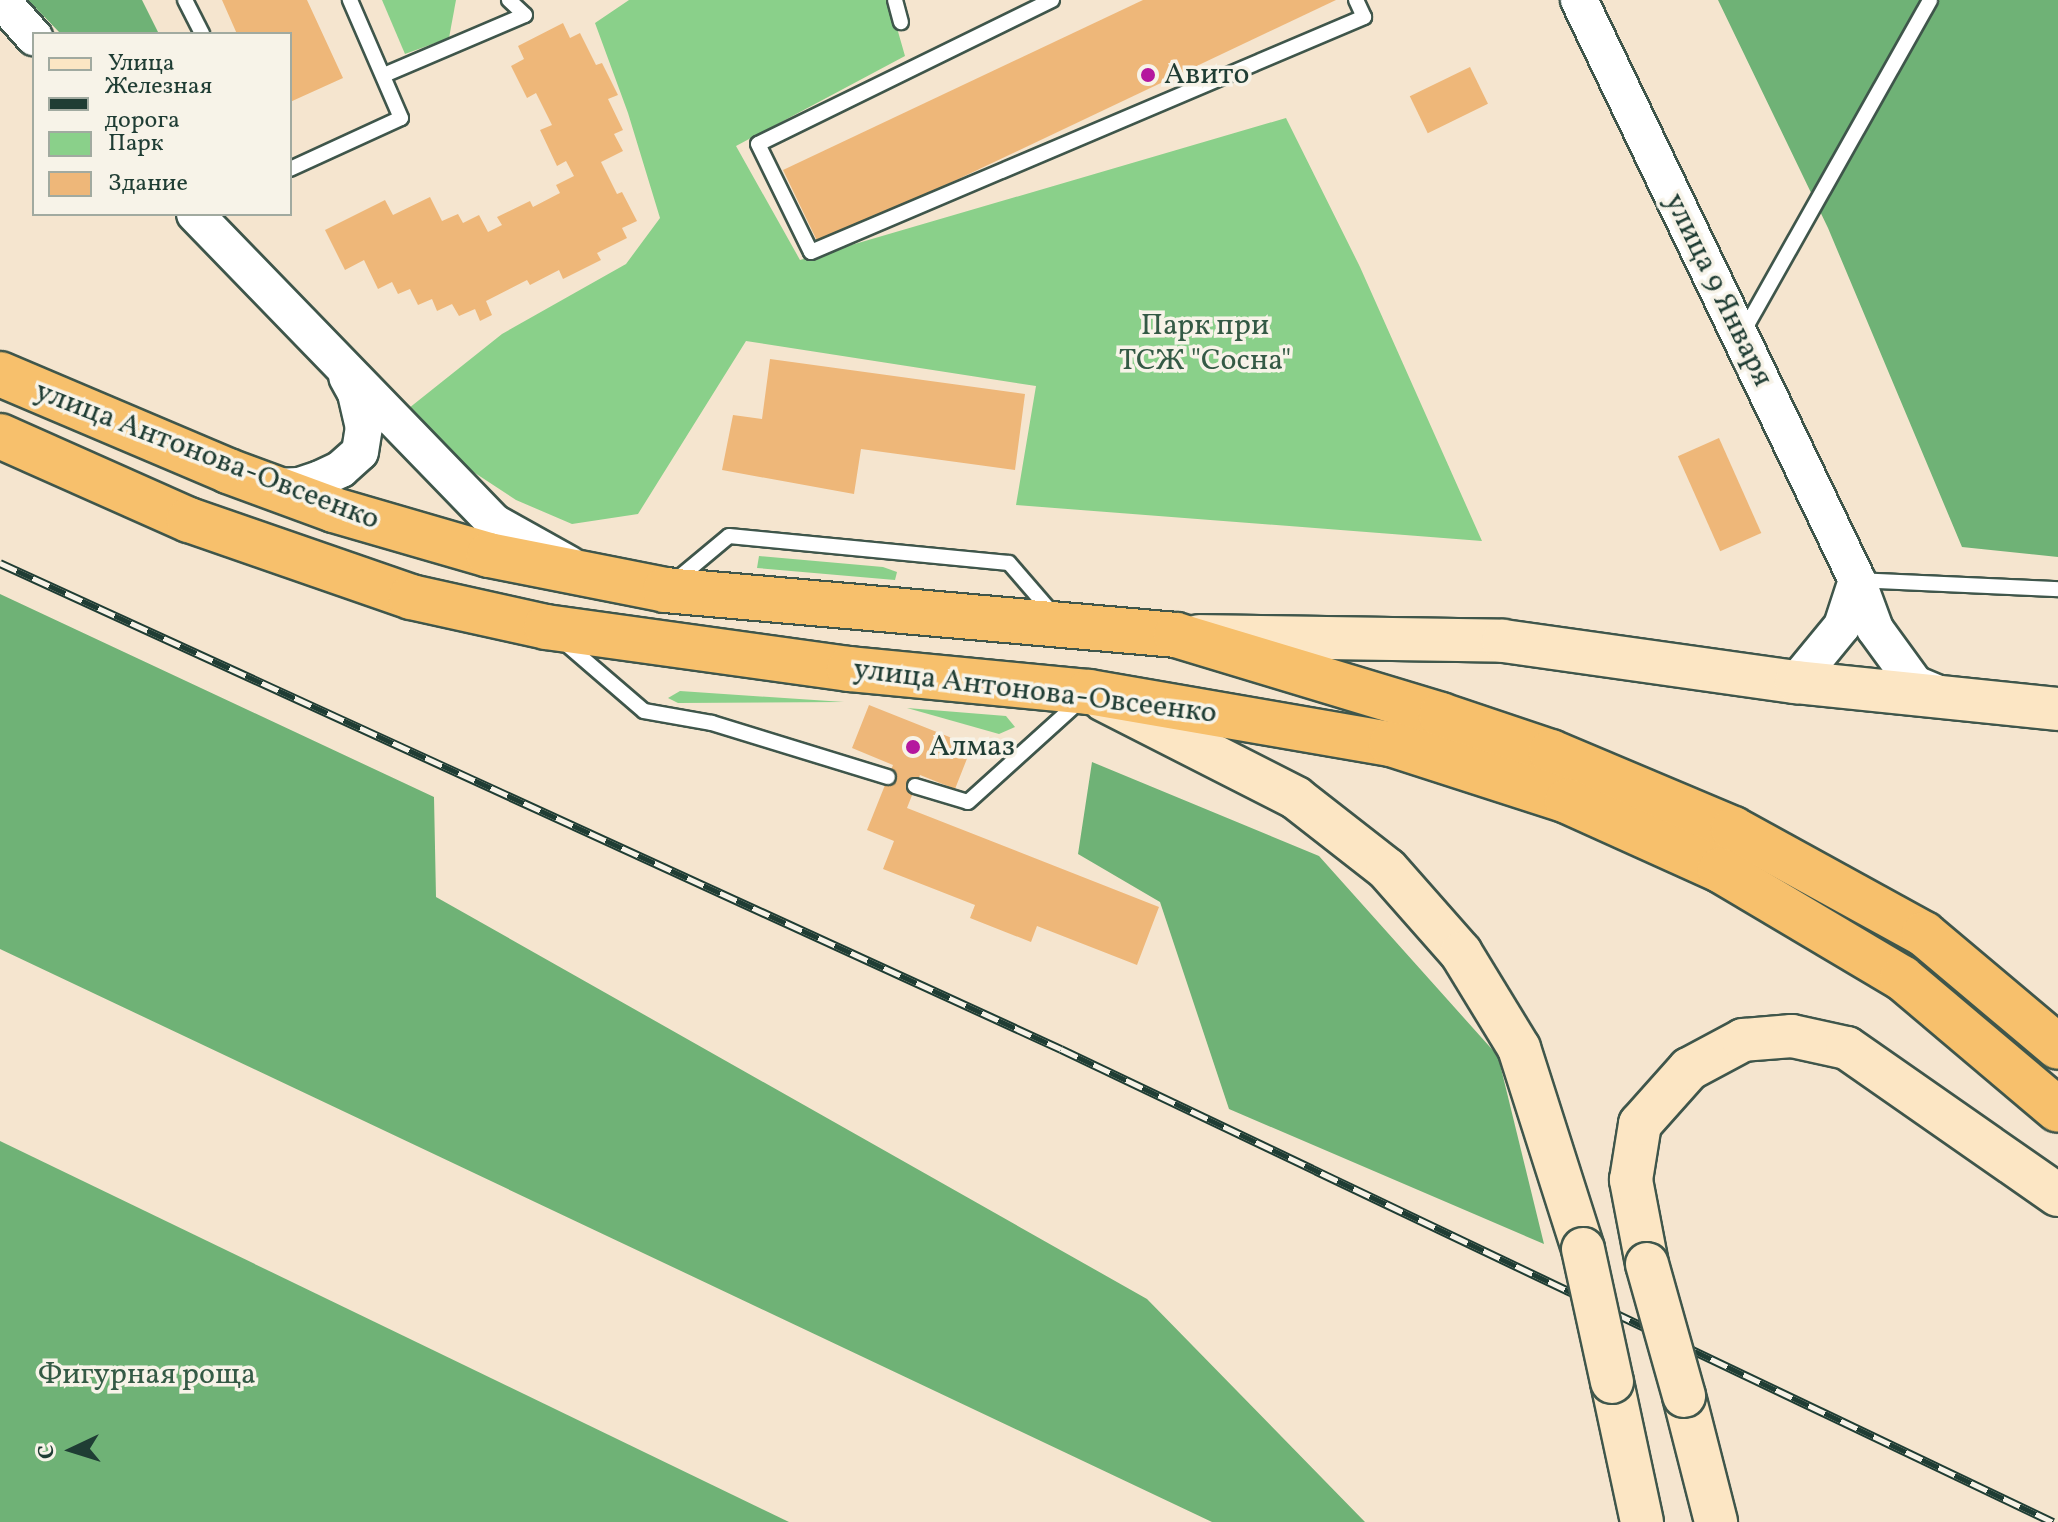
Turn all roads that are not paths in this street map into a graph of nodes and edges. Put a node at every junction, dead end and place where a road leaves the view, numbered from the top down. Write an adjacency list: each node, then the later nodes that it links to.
1 (1, 0): 12 (street)
2 (185, 0): 11 (lane)
3 (350, 0): 13 (lane)
4 (509, 0): 13 (lane)
5 (895, 0): 10 (lane)
6 (1052, 0): 7 (lane)
7 (1356, 0)
8 (1579, 0): 16 (street, улица 9 Января)
9 (1930, 0): 16 (lane)
10 (901, 22)
11 (201, 32)
12 (32, 35)
13 (384, 75): 14 (lane)
14 (292, 168)
15 (197, 216): 17 (street)
16 (1740, 338): 22 (street, улица 9 Января)
17 (338, 362): 20 (street); 21 (street)
18 (0, 374): 20 (highway, улица Антонова-Овсеенко)
19 (0, 436): 26 (highway, улица Антонова-Овсеенко)
20 (273, 487): 21 (highway, улица Антонова-Овсеенко)
21 (590, 576): 24 (highway, улица Антонова-Овсеенко)
22 (1857, 580): 23 (lane); 28 (street); 30 (street, улица 9 Января)
23 (2058, 589)
24 (665, 590): 25 (highway, улица Антонова-Овсеенко); 25 (lane)
25 (1061, 624): 27 (highway, улица Антонова-Овсеенко)
26 (546, 627): 29 (highway, улица Антонова-Овсеенко); 32 (lane)
27 (1176, 635): 28 (main road, улица Антонова-Овсеенко); 34 (highway)
28 (1796, 682): 30 (main road, улица Антонова-Овсеенко)
29 (1089, 692): 33 (lane); 35 (highway, улица Антонова-Овсеенко); 37 (main road, bridge)
30 (1946, 698): 31 (main road, улица Антонова-Овсеенко)
31 (2058, 709)
32 (888, 777)
33 (915, 786)
34 (2058, 1047)
35 (2055, 1108)
36 (2058, 1195): 38 (main road, bridge)
37 (1642, 1522)
38 (1716, 1522)

